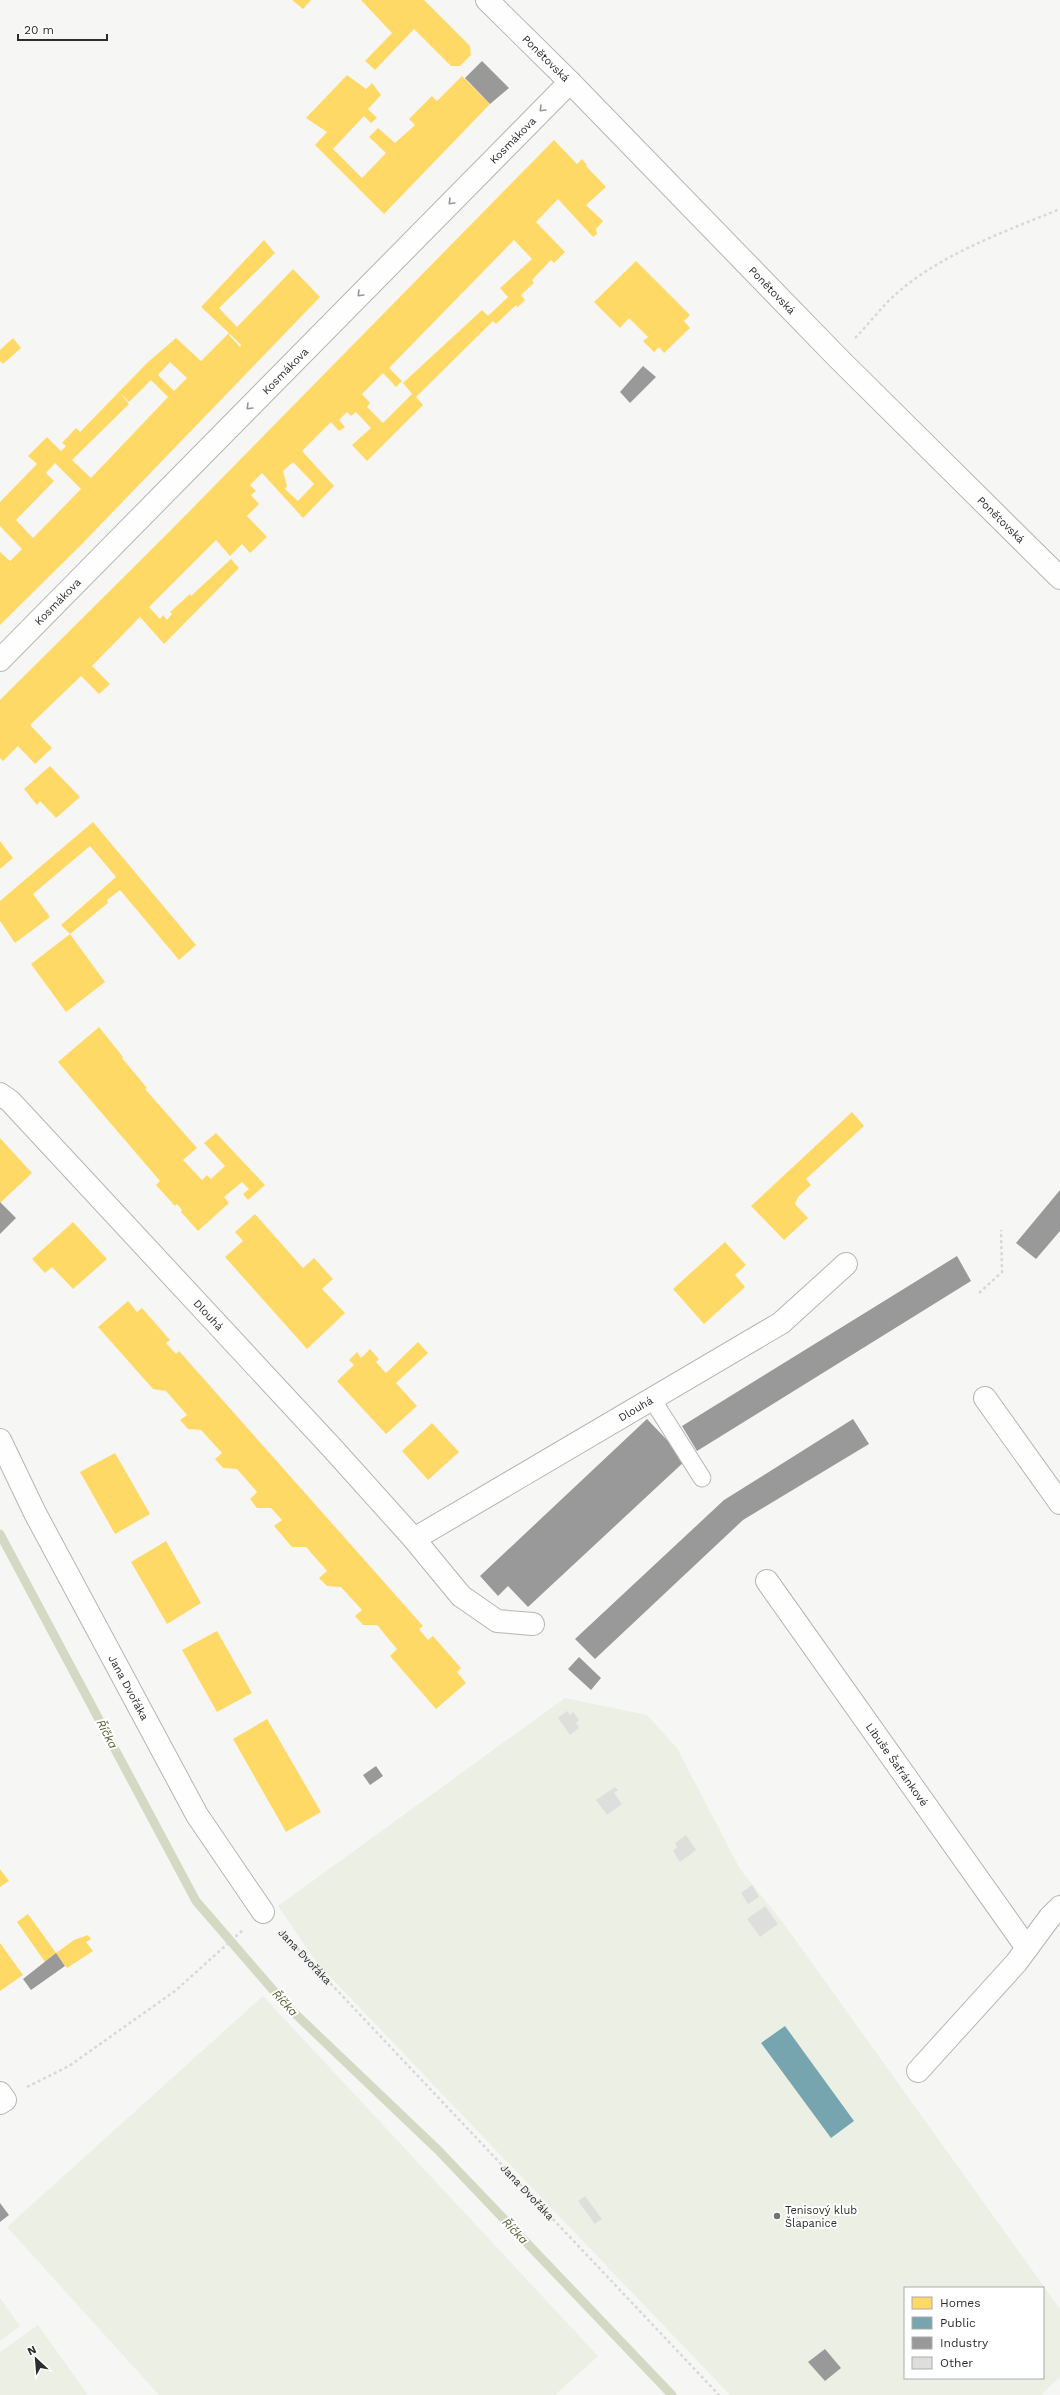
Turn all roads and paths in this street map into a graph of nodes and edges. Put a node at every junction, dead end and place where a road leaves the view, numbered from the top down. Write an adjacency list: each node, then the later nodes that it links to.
1 (486, 0): 2 (street, Ponětovská)
2 (570, 82): 4 (street, Ponětovská); 6 (street, Kosmákova, one-way to 6)
3 (1060, 209): 4 (path)
4 (838, 358): 5 (street, Ponětovská)
5 (1060, 578)
6 (0, 660)
7 (0, 1094): 16 (street, Dlouhá)
8 (1001, 1230): 10 (path)
9 (846, 1264): 12 (street, Dlouhá)
10 (978, 1293)
11 (985, 1398): 15 (street)
12 (652, 1399): 14 (lane); 16 (street, Dlouhá)
13 (0, 1440): 20 (street, Jana Dvořáka)
14 (702, 1478)
15 (1060, 1503)
16 (414, 1539): 18 (street, Dlouhá)
17 (767, 1581): 21 (street, Libuše Šafránkové)
18 (533, 1624)
19 (1060, 1907): 21 (street)
20 (255, 1919): 23 (path); 24 (path, Jana Dvořáka)
21 (1027, 1948): 22 (street)
22 (918, 2071)
23 (2, 2099)
24 (719, 2395)

